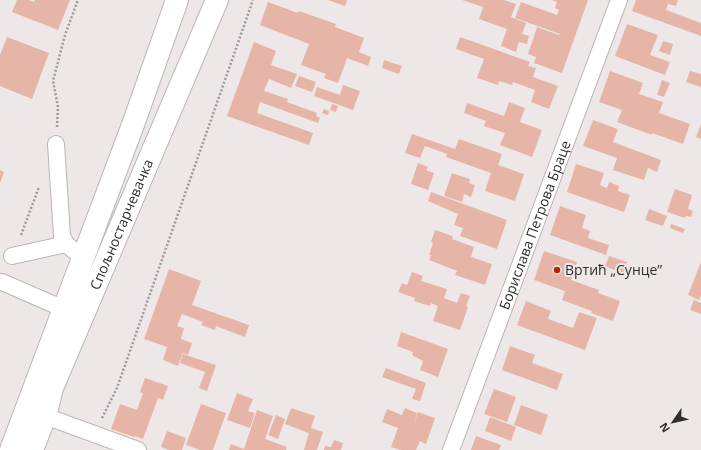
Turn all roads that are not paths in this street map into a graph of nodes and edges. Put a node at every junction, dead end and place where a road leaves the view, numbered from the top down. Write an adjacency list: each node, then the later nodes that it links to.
1 (177, 0): 7 (street, Спољностарчевачка)
2 (217, 0): 10 (street, Спољностарчевачка)
3 (619, 0): 14 (street, Борислава Петрова Браце)
4 (56, 144): 5 (street)
5 (66, 244): 6 (street); 7 (street)
6 (12, 256)
7 (83, 258): 9 (street, Спољностарчевачка)
8 (2, 282): 9 (street)
9 (64, 309): 11 (street, Спољностарчевачка)
10 (45, 416): 12 (street, Спољностарчевачка); 13 (street)
11 (11, 450)
12 (32, 450)
13 (138, 450)
14 (451, 450)

